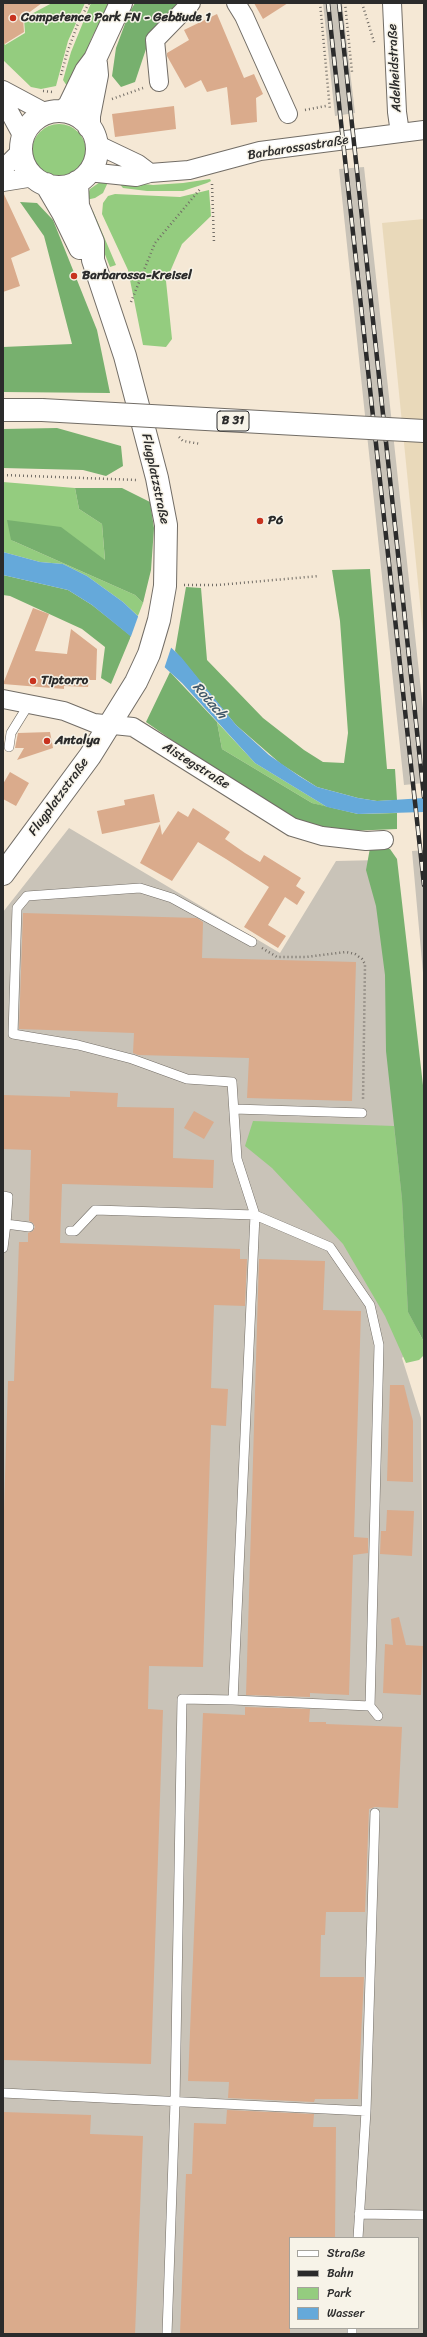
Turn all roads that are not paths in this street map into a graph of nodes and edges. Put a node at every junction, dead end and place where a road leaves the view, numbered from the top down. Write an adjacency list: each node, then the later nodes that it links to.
1 (122, 3): 5 (street)
2 (191, 3): 6 (street)
3 (236, 3): 10 (street)
4 (392, 3): 12 (street, Adelheidstraße)
5 (95, 59): 9 (street); 13 (street)
6 (159, 82)
7 (3, 90): 9 (street)
8 (3, 100): 14 (street)
9 (55, 112): 13 (street); 14 (street)
10 (288, 114)
11 (424, 130): 12 (street, Barbarossastraße)
12 (400, 133): 16 (street, Barbarossastraße)
13 (93, 135): 16 (street); 17 (street)
14 (22, 144): 15 (street); 18 (street)
15 (3, 169)
16 (150, 173): 17 (street, Barbarossastraße)
17 (83, 177): 18 (street); 20 (street, Flugplatzstraße)
18 (40, 181): 19 (street); 20 (street, Flugplatzstraße)
19 (3, 182)
20 (93, 260): 25 (street, Flugplatzstraße)
21 (3, 410): 22 (street, B 31, bridge)
22 (424, 431)
23 (3, 699): 24 (street, Aistegstraße)
24 (29, 704): 25 (street, Aistegstraße); 26 (lane)
25 (110, 724): 27 (street, Aistegstraße); 28 (street, Flugplatzstraße)
26 (9, 748)
27 (384, 840)
28 (3, 874)
29 (252, 942): 30 (lane)
30 (234, 1109): 31 (lane); 33 (lane)
31 (362, 1113)
32 (3, 1196): 34 (lane)
33 (255, 1215): 36 (lane); 38 (lane); 39 (lane)
34 (6, 1224): 35 (lane); 37 (lane)
35 (29, 1227)
36 (70, 1231)
37 (3, 1247)
38 (233, 1700): 39 (lane); 43 (lane)
39 (370, 1706): 40 (lane)
40 (378, 1716)
41 (375, 1813): 44 (lane)
42 (3, 2093): 43 (lane)
43 (175, 2102): 44 (lane); 48 (lane)
44 (366, 2112): 45 (lane)
45 (359, 2214): 46 (lane); 47 (lane)
46 (424, 2215)
47 (358, 2237)
48 (167, 2334)

